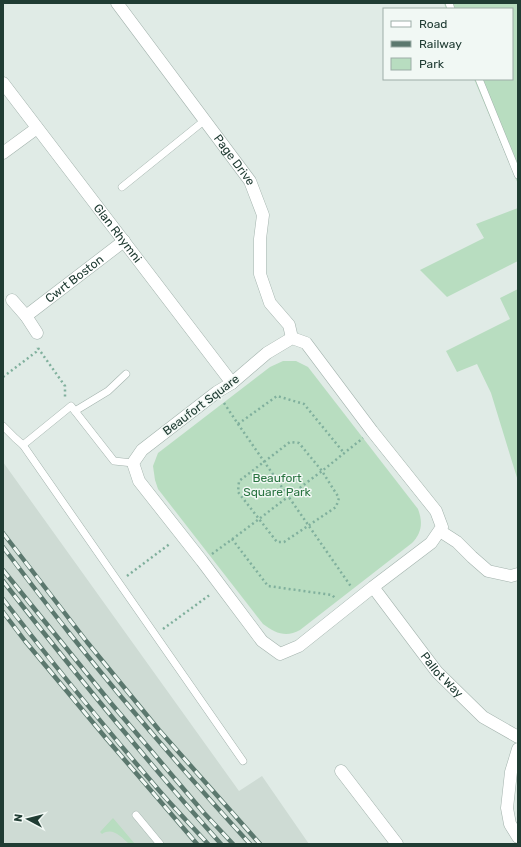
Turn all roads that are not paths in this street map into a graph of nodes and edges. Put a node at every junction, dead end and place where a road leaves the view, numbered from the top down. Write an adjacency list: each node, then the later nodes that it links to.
1 (117, 3): 4 (street, Page Drive)
2 (479, 80): 7 (lane)
3 (3, 83): 5 (street, Glan Rhymni)
4 (205, 120): 8 (lane); 13 (street, Page Drive)
5 (37, 128): 6 (street); 9 (street, Glan Rhymni)
6 (3, 153)
7 (518, 175)
8 (122, 187)
9 (124, 241): 11 (street, Cwrt Boston); 15 (street, Glan Rhymni)
10 (12, 300): 11 (street)
11 (26, 316): 12 (street)
12 (37, 333)
13 (292, 338): 15 (street, Beaufort Square); 20 (street)
14 (126, 374): 16 (lane)
15 (232, 383): 19 (street, Beaufort Square)
16 (72, 410): 18 (lane); 19 (lane)
17 (3, 426): 18 (lane)
18 (23, 445): 25 (lane)
19 (132, 463): 22 (street)
20 (440, 531): 21 (street); 22 (street)
21 (518, 574)
22 (377, 592): 23 (street, Pallot Way)
23 (518, 737)
24 (518, 749): 28 (street)
25 (242, 761)
26 (341, 771): 30 (street)
27 (136, 816): 29 (lane)
28 (518, 837)
29 (160, 844)
30 (397, 844)

